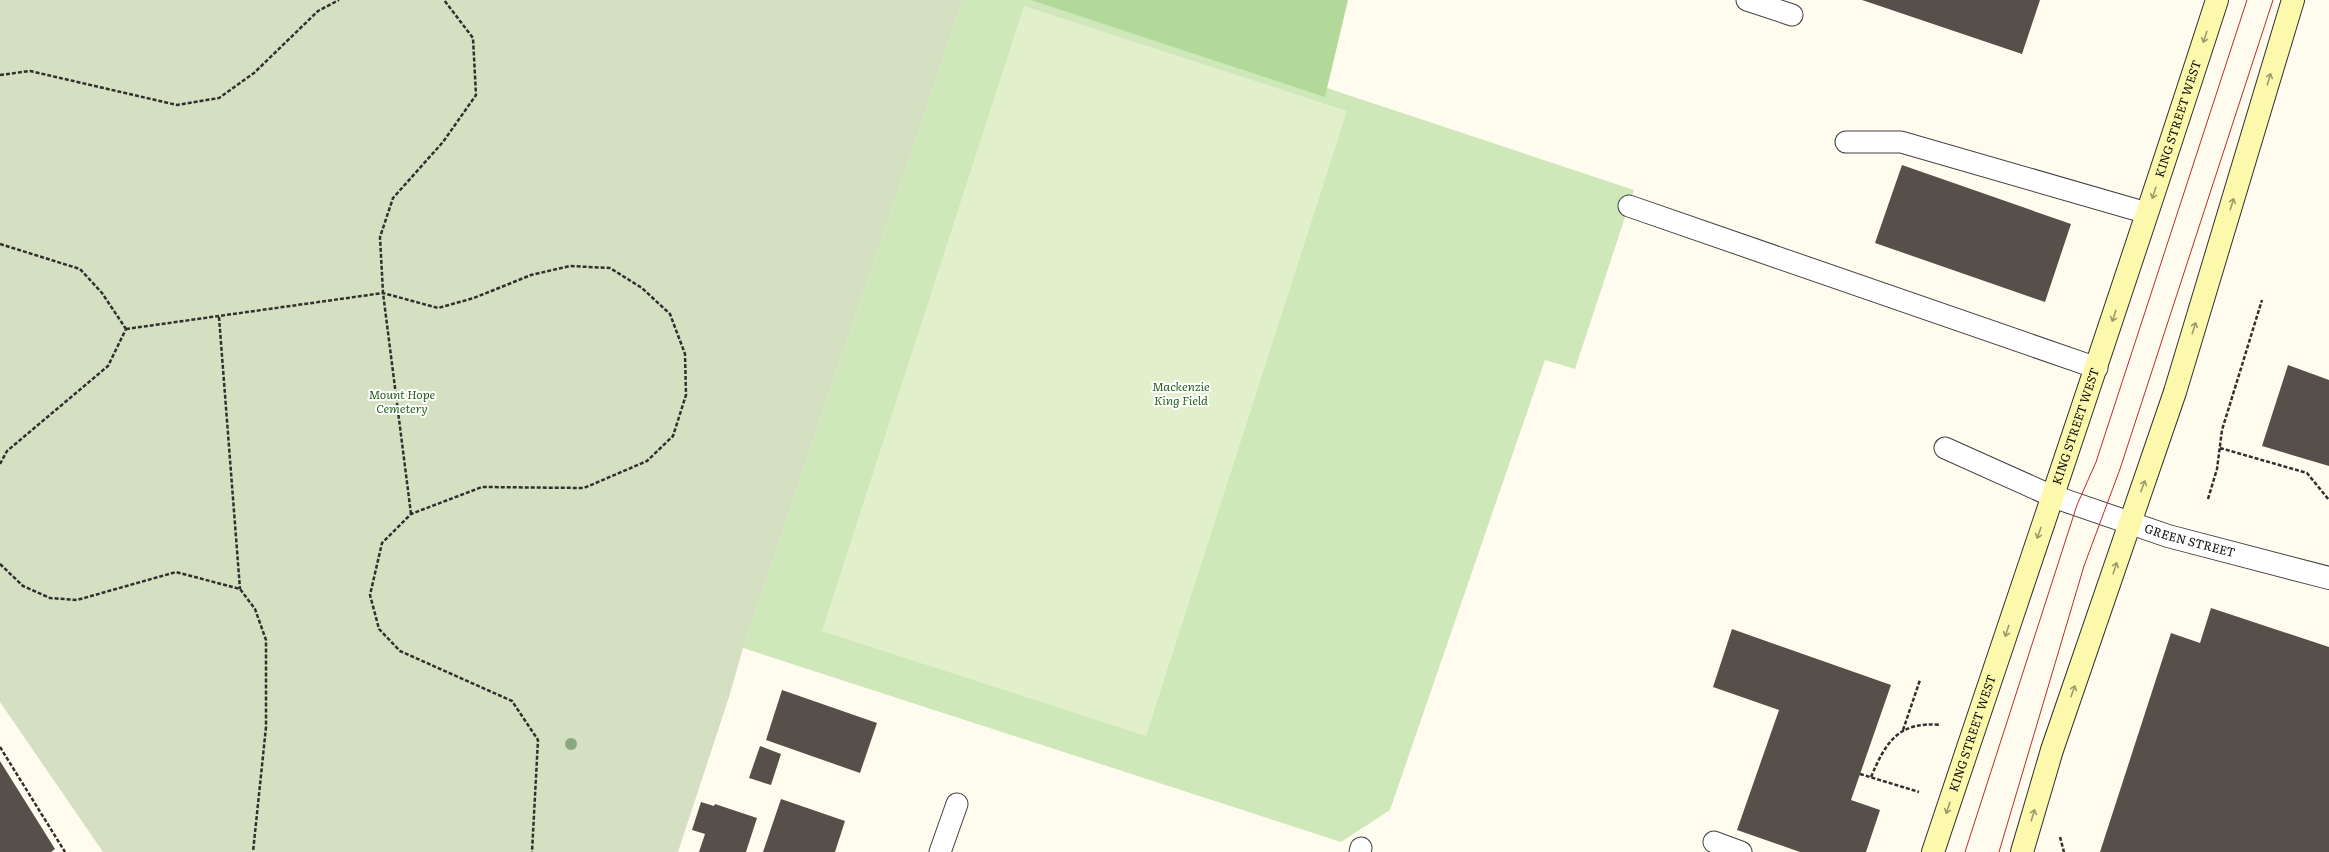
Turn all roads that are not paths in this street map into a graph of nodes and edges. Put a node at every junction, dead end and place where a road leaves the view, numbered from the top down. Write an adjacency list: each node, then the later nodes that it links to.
1 (1747, 0): 4 (lane)
2 (2217, 0): 7 (main road, KING STREET WEST, one-way to 7)
3 (2293, 0): 11 (main road, one-way to 3)
4 (1792, 15)
5 (1846, 142): 7 (lane)
6 (1629, 206): 8 (lane)
7 (2147, 213): 8 (main road, KING STREET WEST, one-way to 8)
8 (2097, 368): 10 (main road, KING STREET WEST)
9 (1945, 448): 10 (lane)
10 (2052, 496): 11 (street, GREEN STREET); 17 (main road, KING STREET WEST, one-way to 17)
11 (2130, 523): 12 (street, GREEN STREET); 18 (main road, one-way to 11)
12 (2329, 578)
13 (957, 804): 15 (lane)
14 (1714, 842): 16 (lane)
15 (940, 852)
16 (1741, 852)
17 (1933, 852)
18 (2022, 852)

